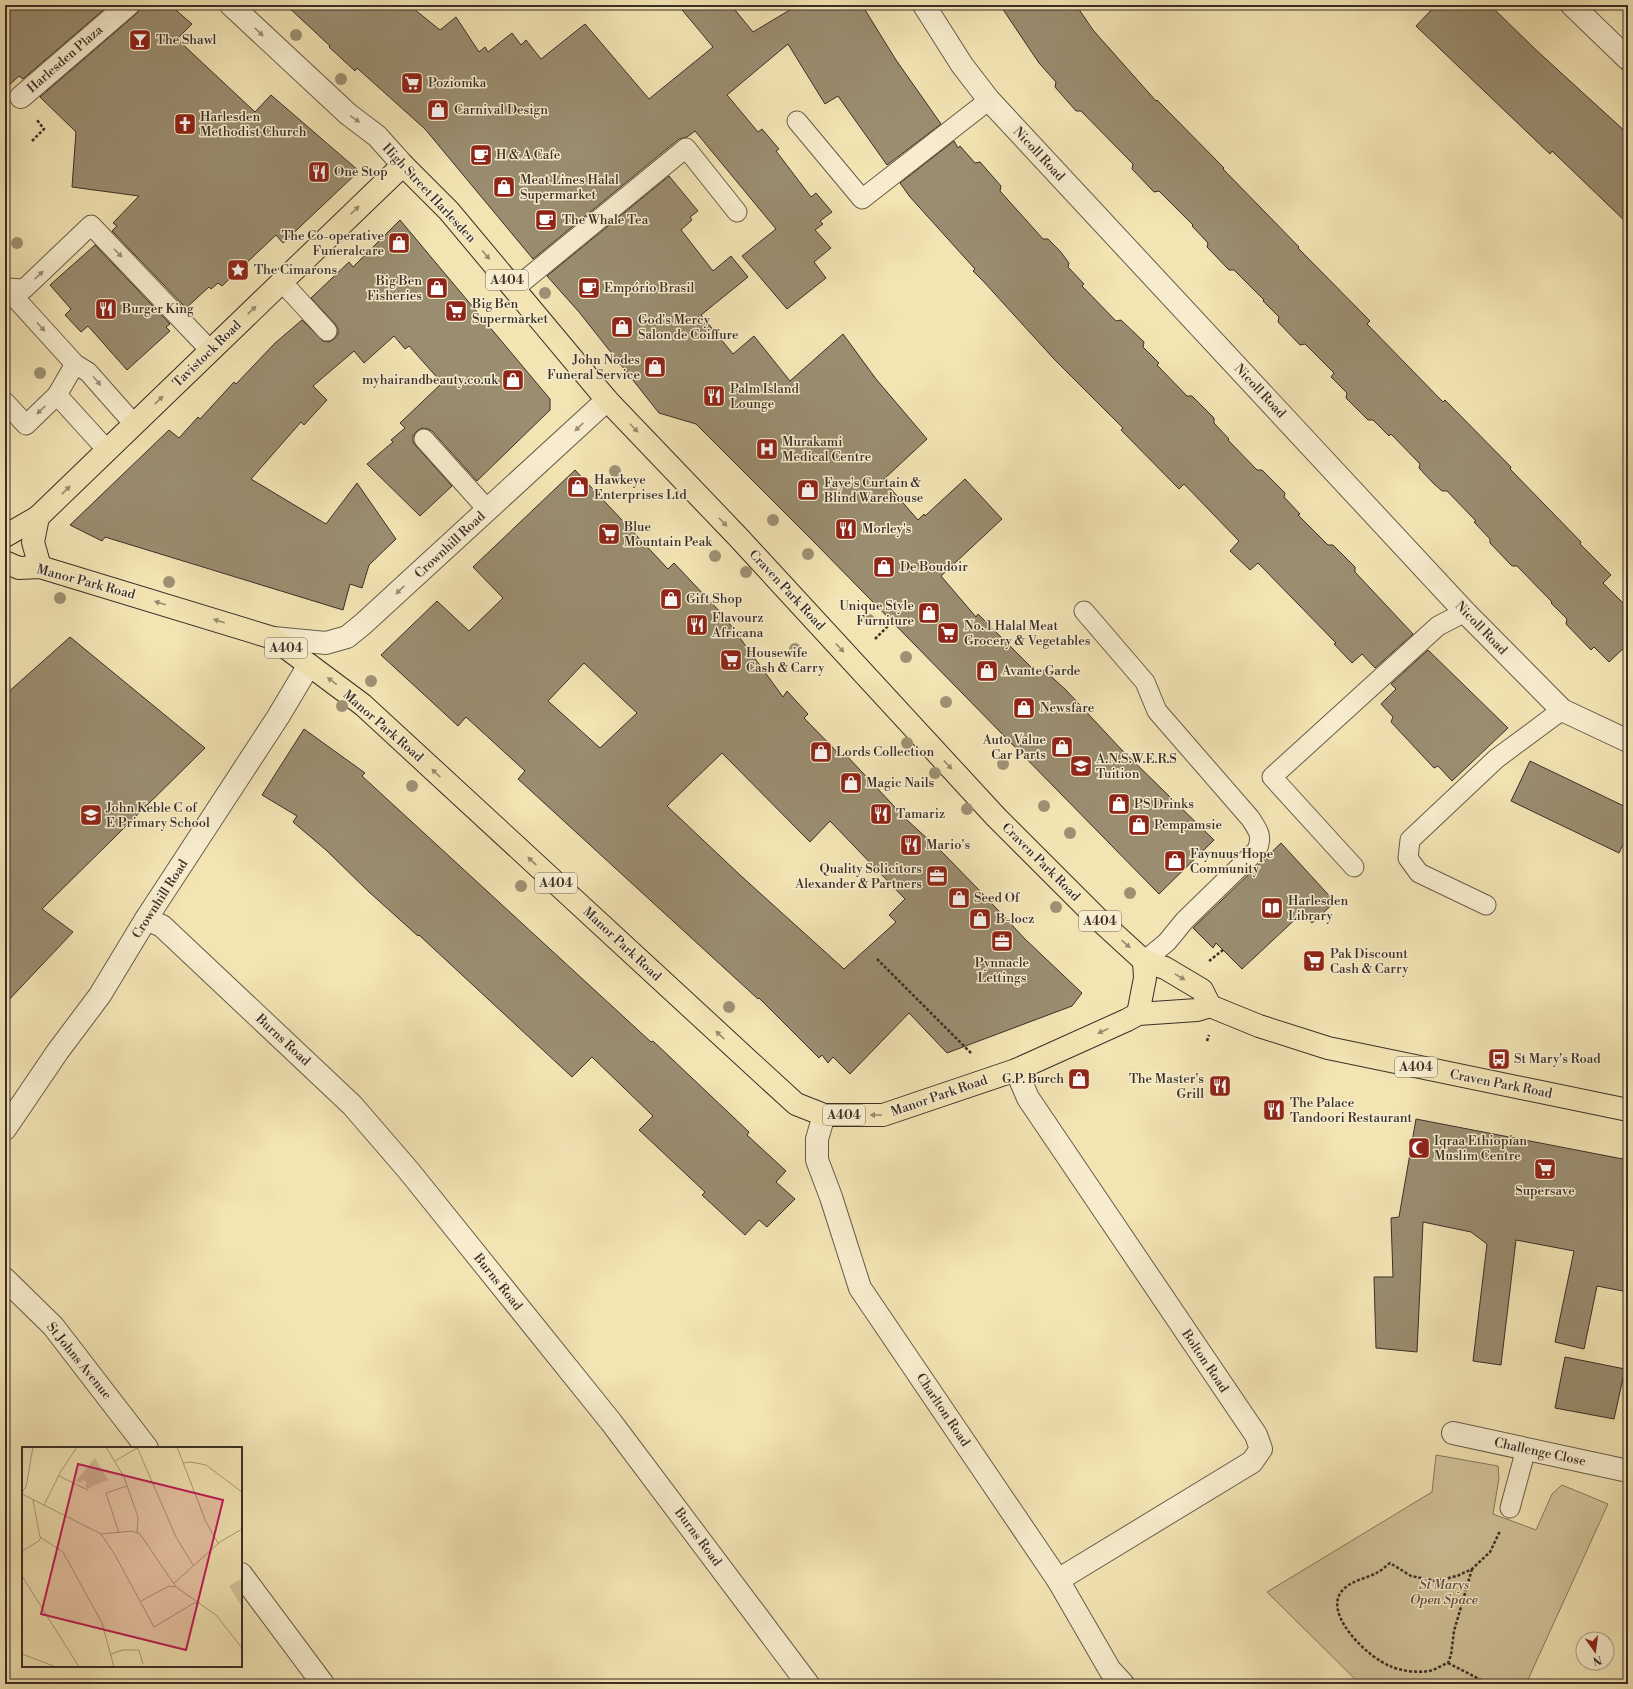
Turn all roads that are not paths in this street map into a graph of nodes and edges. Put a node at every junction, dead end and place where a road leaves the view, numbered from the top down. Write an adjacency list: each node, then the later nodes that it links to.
1 (128, 5): 6 (street, Harlesden Plaza)
2 (231, 5): 9 (street, High Street Harlesden, one-way to 9)
3 (924, 5): 7 (street, Nicoll Road)
4 (1572, 5): 5 (street)
5 (1628, 59)
6 (21, 97)
7 (989, 100): 8 (lane); 29 (street, Nicoll Road)
8 (797, 121)
9 (403, 165): 11 (main road, Tavistock Road, one-way to 9); 13 (main road, High Street Harlesden / A404, one-way to 13)
10 (737, 212): 13 (lane)
11 (282, 282): 14 (lane); 15 (main road, Tavistock Road, one-way to 11)
12 (5, 288): 15 (lane, one-way to 15); 16 (lane, one-way to 16)
13 (514, 289): 18 (main road, High Street Harlesden / A404)
14 (327, 331)
15 (210, 350): 20 (main road, Tavistock Road, one-way to 15)
16 (75, 364): 17 (lane); 20 (lane, one-way to 20)
17 (57, 395): 19 (lane, one-way to 19); 22 (lane)
18 (607, 400): 23 (street, Crownhill Road, one-way to 23); 37 (main road, Craven Park Road / A404, one-way to 37)
19 (5, 402)
20 (134, 424): 22 (main road, Tavistock Road)
21 (424, 439): 23 (lane)
22 (108, 450): 24 (main road, Tavistock Road, one-way to 22)
23 (488, 510): 30 (street, Crownhill Road, one-way to 30)
24 (38, 517): 25 (main road, Tavistock Road); 27 (main road)
25 (5, 536)
26 (5, 562): 27 (main road, Manor Park Road / A404)
27 (40, 567): 30 (main road, Manor Park Road / A404, one-way to 27)
28 (1084, 611): 37 (lane)
29 (1465, 612): 32 (street, Nicoll Road); 34 (lane)
30 (273, 638): 31 (main road, Manor Park Road / A404)
31 (309, 665): 36 (street, Crownhill Road); 42 (main road, Manor Park Road / A404, one-way to 31)
32 (1562, 710): 33 (street, Nicoll Road); 35 (lane)
33 (1628, 741)
34 (1354, 867)
35 (1486, 905)
36 (146, 919): 43 (street, Crownhill Road); 53 (street, Burns Road)
37 (1144, 961): 38 (main road, Craven Park Road / A404, one-way to 38); 39 (main road)
38 (1210, 1006): 39 (main road, Manor Park Road / A404); 41 (main road, Craven Park Road / A404)
39 (1138, 1014): 40 (main road, Manor Park Road / A404, one-way to 40)
40 (1016, 1070): 42 (main road, Manor Park Road / A404, one-way to 42); 51 (street, Bolton Road)
41 (1628, 1110)
42 (824, 1115): 51 (street, Charlton Road)
43 (5, 1129)
44 (5, 1279): 46 (street, St Johns Avenue)
45 (1453, 1433): 47 (street, Challenge Close)
46 (146, 1447)
47 (1526, 1449): 48 (street, Challenge Close); 49 (lane)
48 (1628, 1471)
49 (1510, 1508)
50 (242, 1575): 52 (street)
51 (1058, 1580): 54 (street, Charlton Road)
52 (323, 1684)
53 (808, 1684)
54 (1123, 1684)

